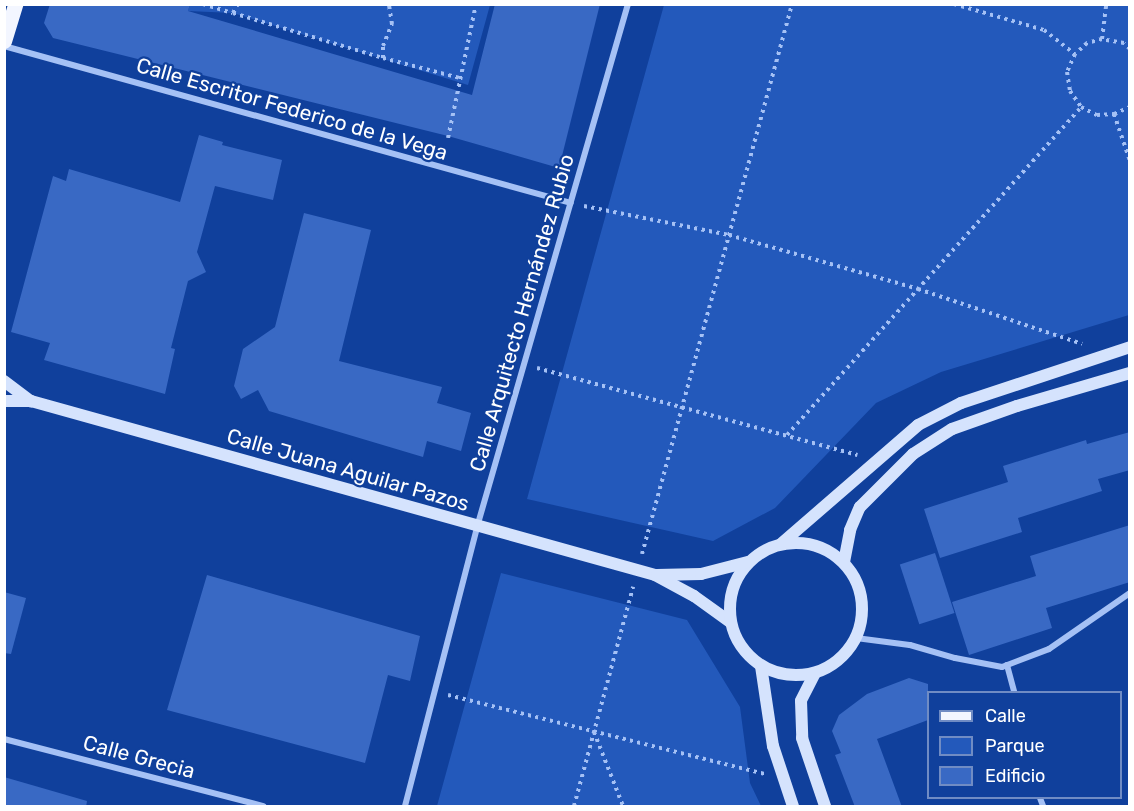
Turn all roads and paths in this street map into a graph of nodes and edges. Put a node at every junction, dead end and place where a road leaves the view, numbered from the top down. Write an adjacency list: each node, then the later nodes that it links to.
1 (15, 4): 12 (main road)
2 (203, 4): 10 (path)
3 (237, 4): 10 (path)
4 (389, 4): 16 (path)
5 (476, 4): 17 (path)
6 (628, 4): 23 (street, Calle Arquitecto Hernández Rubio)
7 (792, 4): 24 (path)
8 (954, 4): 15 (path)
9 (1106, 4): 11 (path)
10 (233, 14): 16 (path)
11 (1102, 39): 14 (path); 15 (path)
12 (4, 41)
13 (4, 46): 23 (street, Calle Escritor Federico de la Vega)
14 (1130, 49)
15 (1075, 54): 18 (path)
16 (383, 58): 17 (path)
17 (460, 78): 21 (path)
18 (1081, 107): 20 (path); 25 (path)
19 (1130, 107): 20 (path)
20 (1114, 114): 22 (path)
21 (448, 138)
22 (1130, 161)
23 (571, 203): 24 (path); 28 (street, Calle Arquitecto Hernández Rubio)
24 (729, 235): 25 (path); 33 (path)
25 (918, 289): 27 (path); 34 (path)
26 (1130, 347): 27 (street)
27 (1109, 353): 35 (street)
28 (525, 365): 33 (path); 36 (street, Calle Arquitecto Hernández Rubio)
29 (1130, 373): 39 (street)
30 (4, 381): 32 (street, Calle Juana Aguilar Pazos)
31 (4, 401): 32 (street, Calle Juana Aguilar Pazos)
32 (31, 401): 36 (street, Calle Juana Aguilar Pazos)
33 (682, 407): 34 (path); 40 (path)
34 (787, 435): 35 (path)
35 (875, 460): 37 (street)
36 (477, 527): 40 (street, Calle Juana Aguilar Pazos); 49 (street, Calle Arquitecto Hernández Rubio)
37 (782, 543): 38 (street); 39 (street)
38 (748, 562): 41 (street, Calle Juana Aguilar Pazos); 43 (street)
39 (844, 562): 44 (street)
40 (638, 571): 41 (street, Calle Juana Aguilar Pazos); 50 (path)
41 (655, 576): 43 (street, Calle Juana Aguilar Pazos)
42 (1130, 594): 45 (street)
43 (730, 622): 46 (street)
44 (856, 638): 45 (street); 47 (street)
45 (1007, 665): 48 (street)
46 (761, 666): 47 (street); 52 (street)
47 (815, 673): 58 (street)
48 (1014, 691)
49 (436, 692): 50 (path); 54 (street, Calle Arquitecto Hernández Rubio)
50 (594, 732): 52 (path); 55 (path); 56 (path)
51 (4, 739): 53 (street, Calle Grecia)
52 (782, 778): 57 (street)
53 (264, 807)
54 (405, 807)
55 (574, 807)
56 (623, 807)
57 (794, 807)
58 (825, 807)

